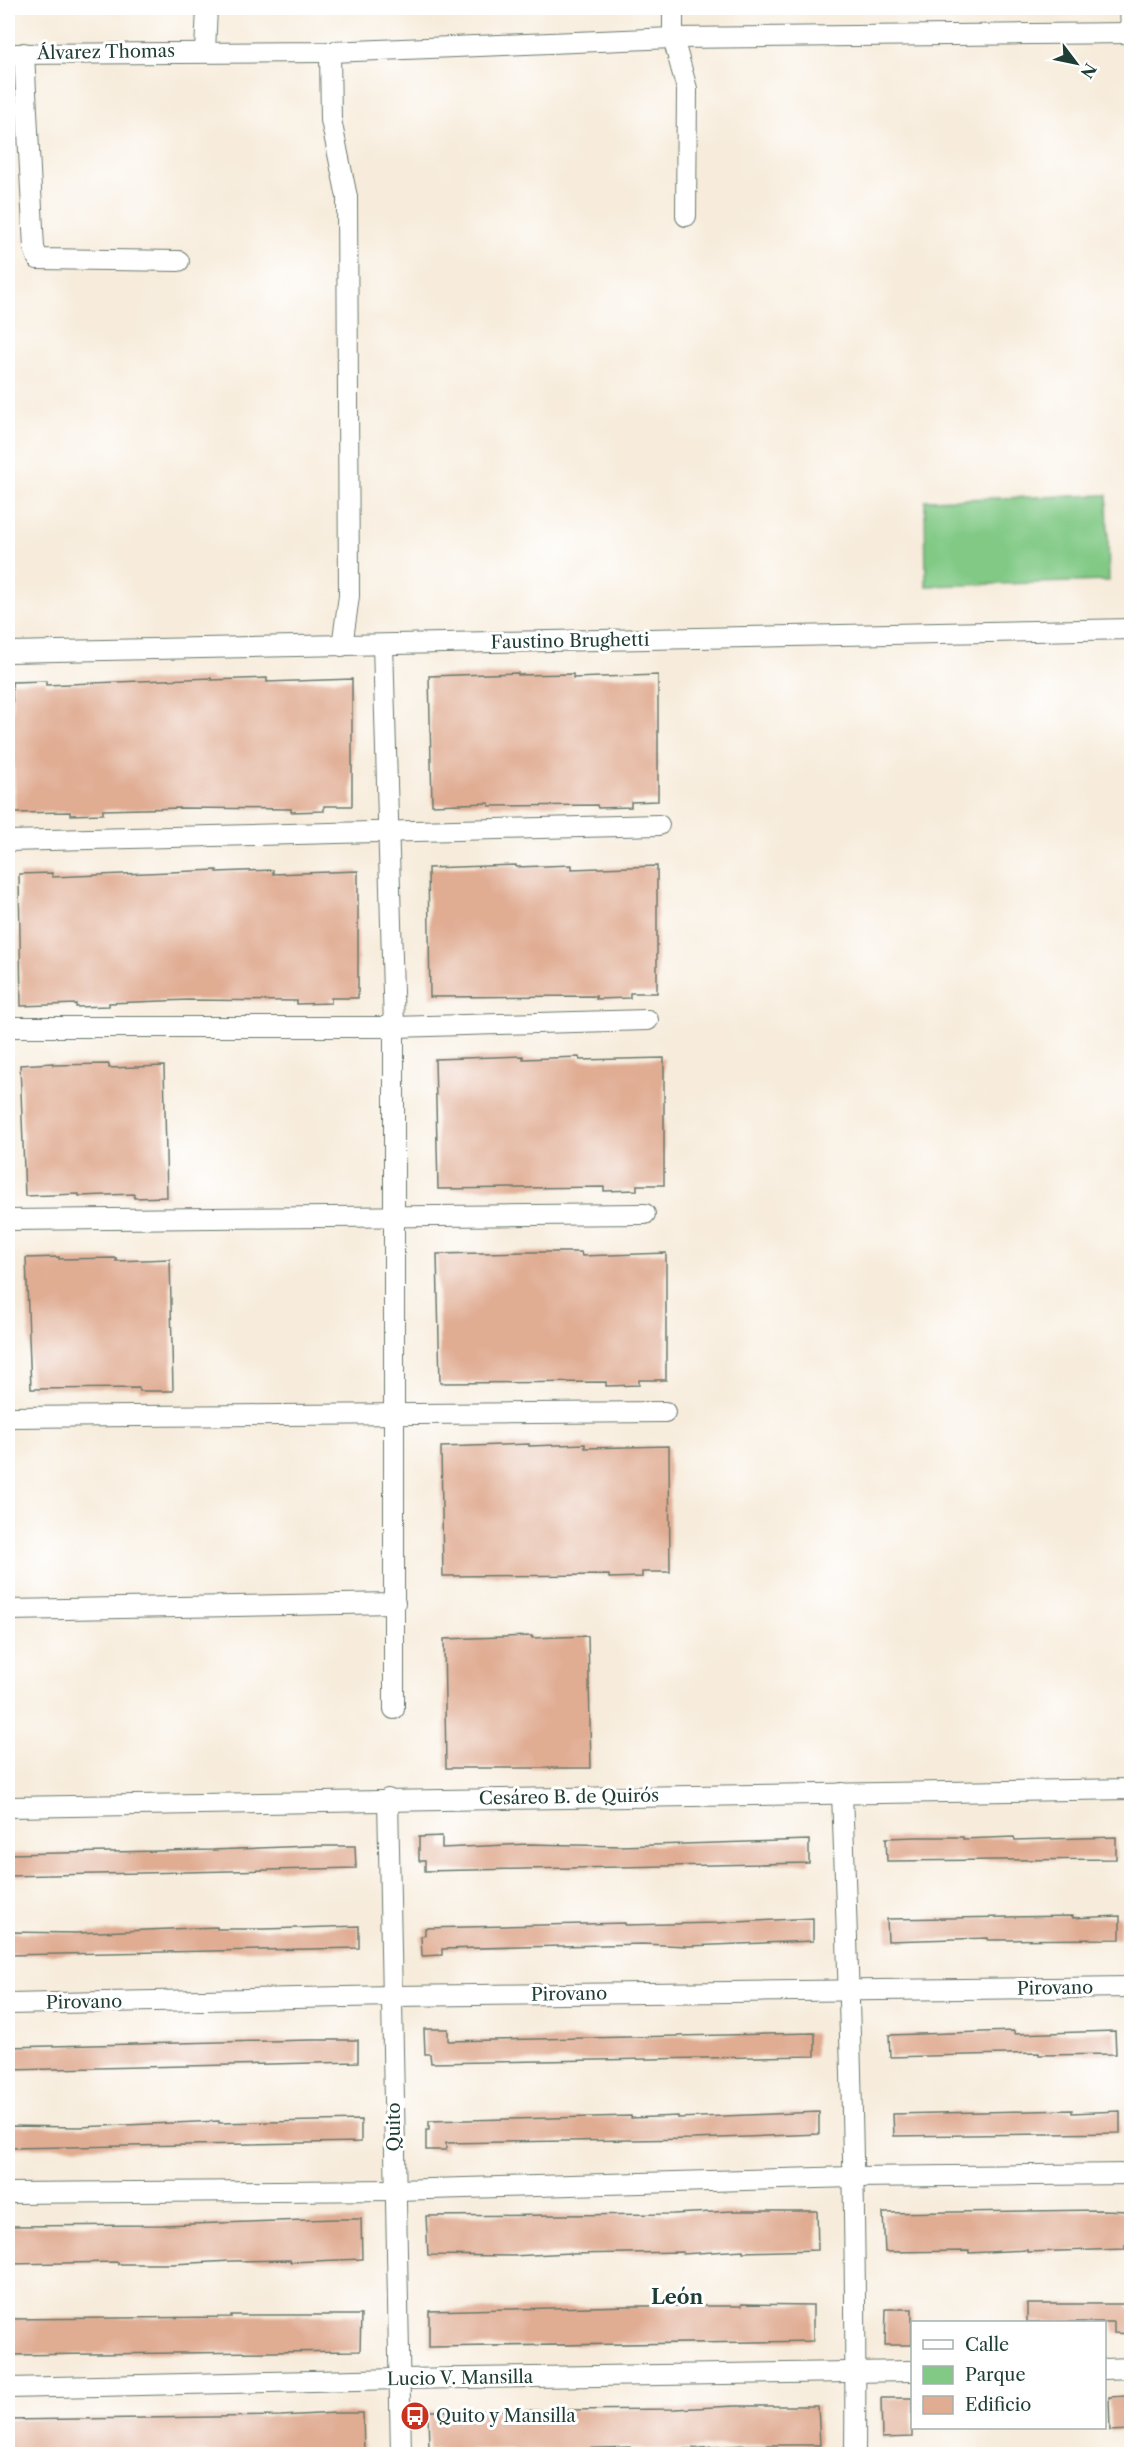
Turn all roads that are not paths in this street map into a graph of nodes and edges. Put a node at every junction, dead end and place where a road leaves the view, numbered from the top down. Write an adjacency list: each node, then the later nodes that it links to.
1 (207, 8): 6 (street)
2 (673, 8): 5 (street)
3 (1130, 8): 4 (street)
4 (1131, 33): 5 (street, Álvarez Thomas)
5 (673, 38): 7 (street, Álvarez Thomas); 9 (street)
6 (205, 51): 7 (street, Álvarez Thomas); 8 (street, Álvarez Thomas)
7 (330, 52): 13 (street)
8 (16, 53): 10 (street)
9 (686, 216)
10 (179, 261)
11 (1131, 629): 12 (street, Faustino Brughetti)
12 (383, 645): 13 (street, Faustino Brughetti); 16 (street)
13 (342, 646): 14 (street, Faustino Brughetti)
14 (8, 652)
15 (659, 825): 16 (street)
16 (388, 831): 17 (street); 20 (street)
17 (8, 841)
18 (648, 1020): 20 (street)
19 (8, 1027): 20 (street)
20 (394, 1027): 22 (street)
21 (645, 1214): 22 (street)
22 (394, 1216): 23 (street); 25 (street)
23 (8, 1220)
24 (665, 1412): 25 (street)
25 (394, 1414): 26 (street); 27 (street)
26 (8, 1417)
27 (395, 1603): 28 (street); 29 (street)
28 (8, 1610)
29 (394, 1709)
30 (1131, 1789): 31 (street, Cesáreo B. de Quirós)
31 (842, 1793): 32 (street, Cesáreo B. de Quirós); 35 (street)
32 (388, 1799): 33 (street, Cesáreo B. de Quirós); 36 (street, Quito)
33 (8, 1807)
34 (1131, 1987): 35 (street, Pirovano)
35 (849, 1991): 36 (street, Pirovano); 39 (street)
36 (393, 1996): 37 (street, Pirovano); 40 (street, Quito)
37 (8, 2004)
38 (1131, 2174): 39 (street)
39 (852, 2177): 40 (street); 45 (street)
40 (394, 2190): 41 (street); 46 (street, Quito)
41 (8, 2193)
42 (1131, 2368): 43 (street)
43 (1106, 2369)
44 (911, 2371): 45 (street, Lucio V. Mansilla)
45 (855, 2372): 46 (street, Lucio V. Mansilla); 49 (street)
46 (400, 2379): 47 (street, Lucio V. Mansilla); 48 (street, Quito)
47 (8, 2388)
48 (401, 2454)
49 (855, 2454)

